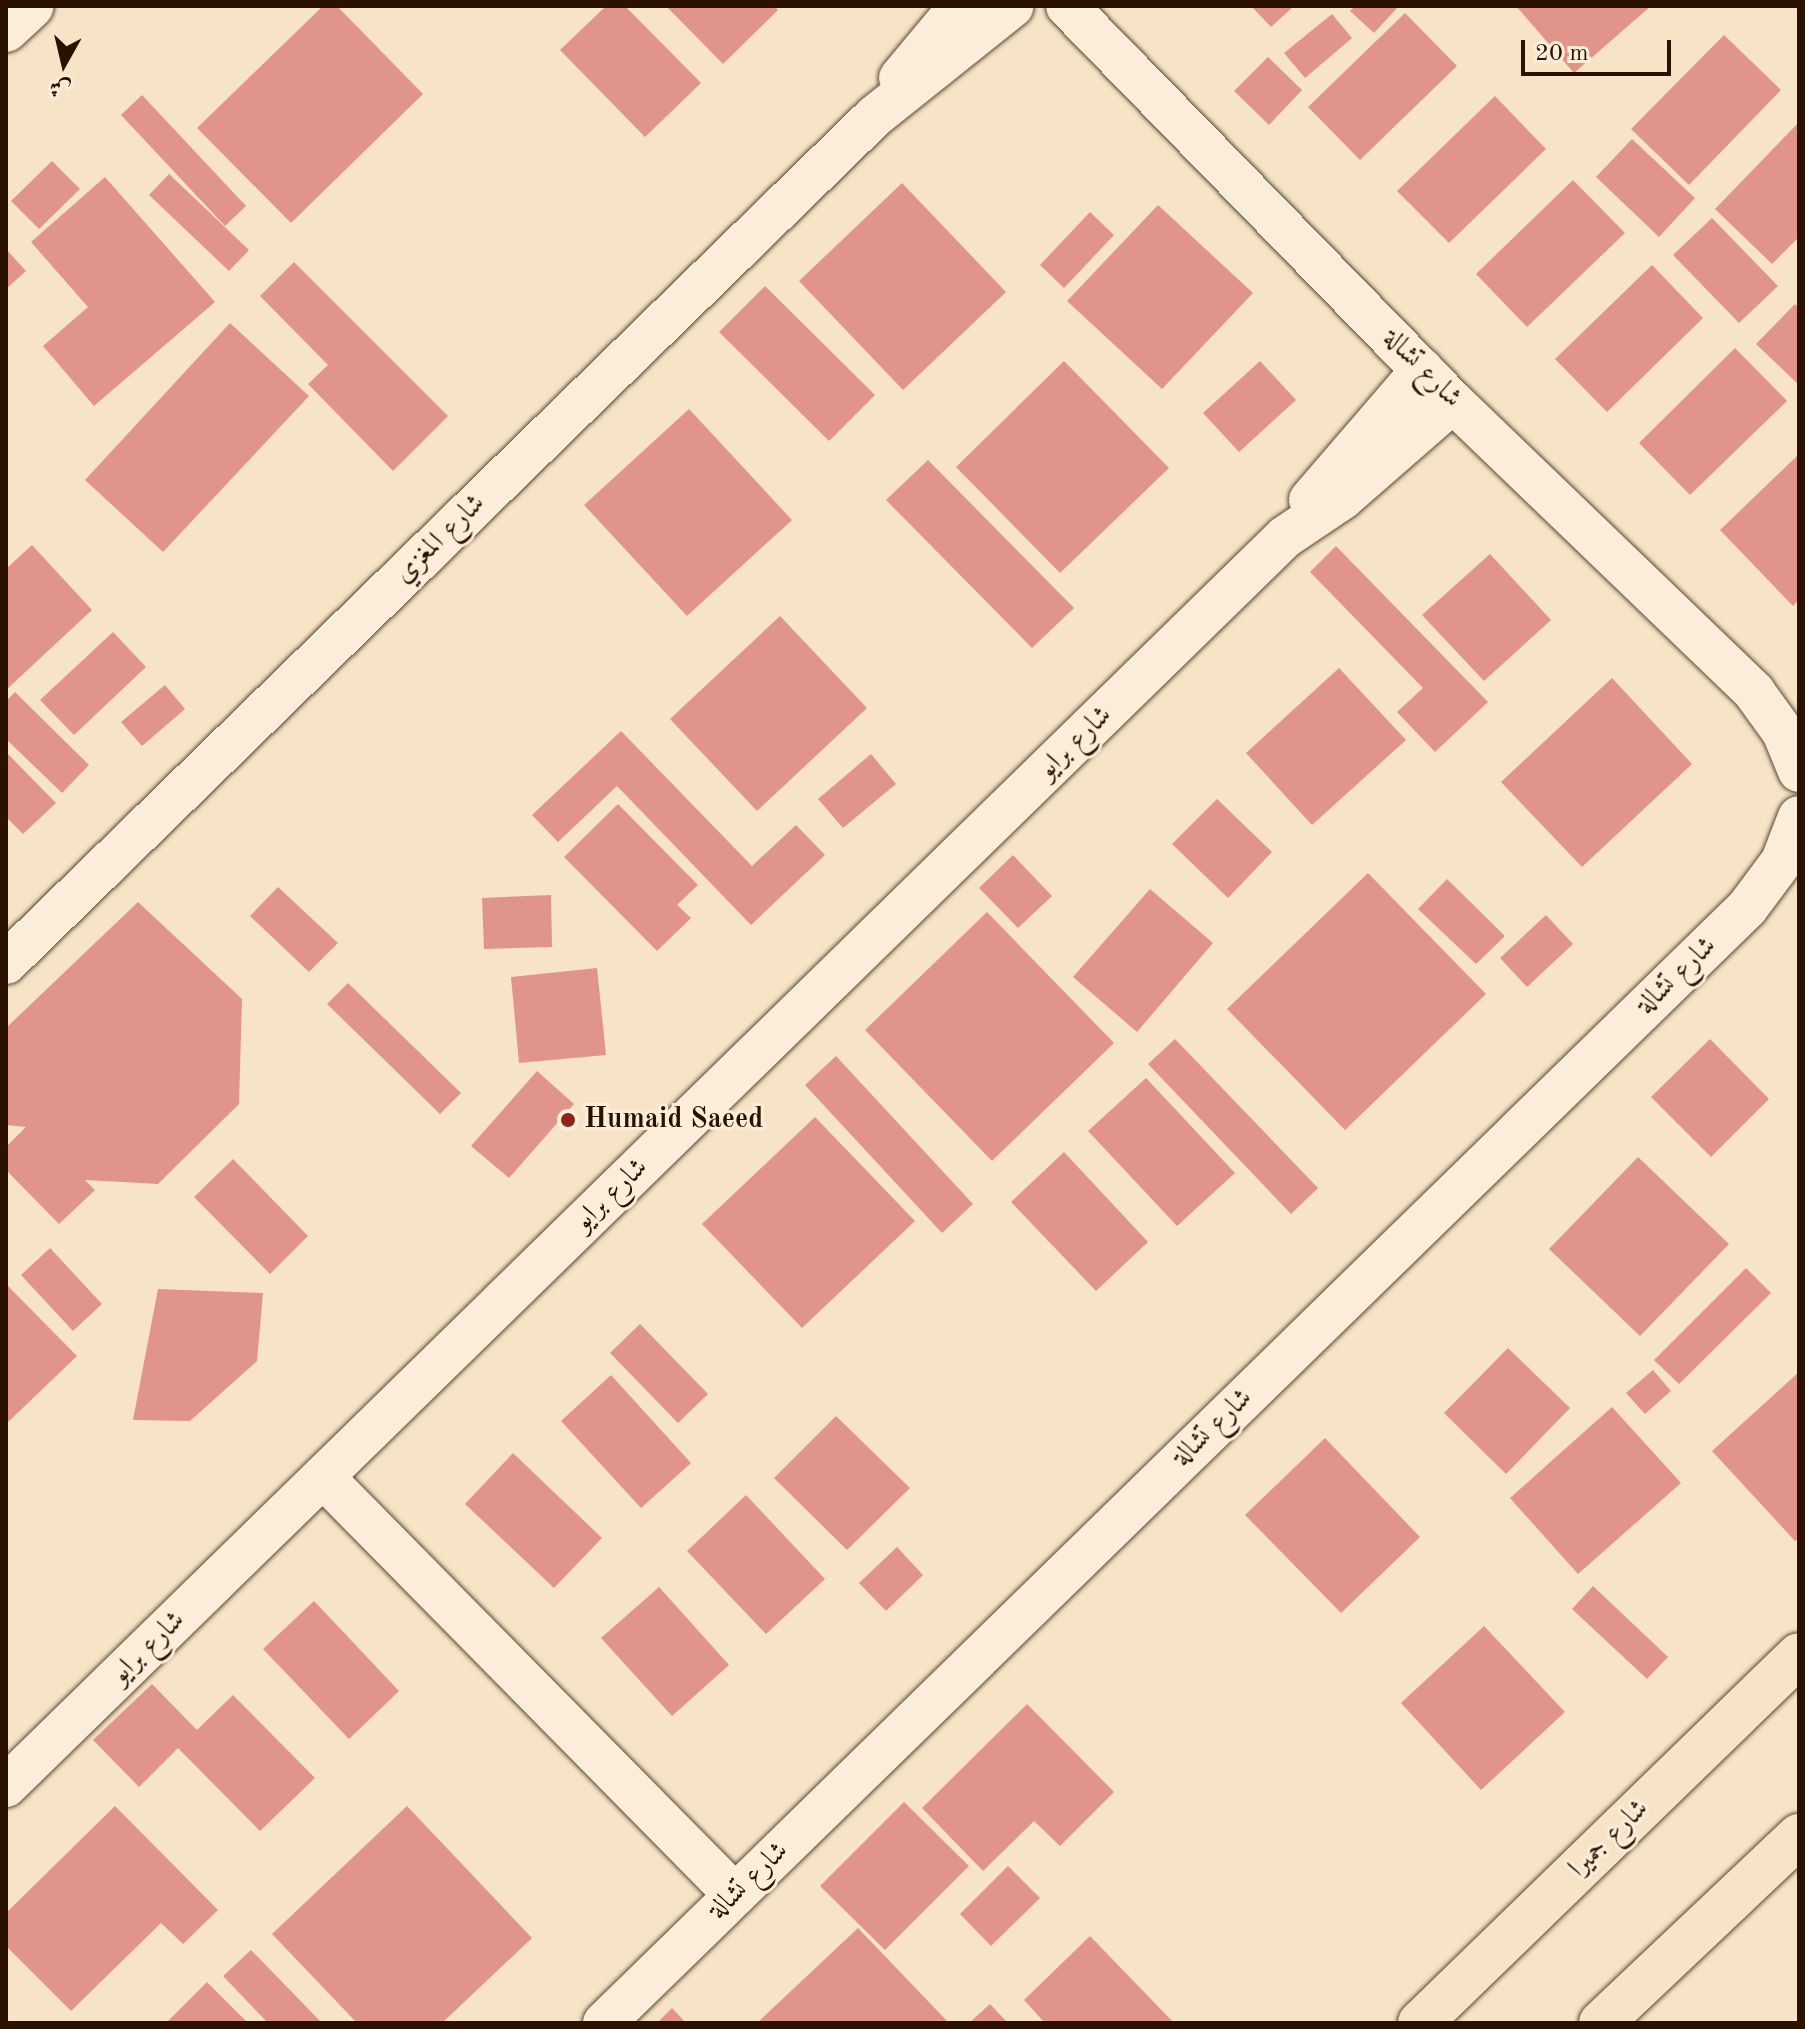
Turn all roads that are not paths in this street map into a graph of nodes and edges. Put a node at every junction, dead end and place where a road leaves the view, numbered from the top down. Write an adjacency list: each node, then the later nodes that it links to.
1 (32, 6): 5 (street)
2 (960, 6): 6 (street, شارع المغزي)
3 (1013, 6): 6 (street, شارع المغزي)
4 (1067, 6): 7 (street, شارع تشالة)
5 (6, 30)
6 (875, 116): 12 (street, شارع المغزي)
7 (1422, 370): 8 (street, شارع تشالة); 9 (street, شارع برايو)
8 (1453, 402): 9 (street, شارع برايو); 10 (street, شارع تشالة)
9 (1285, 537): 13 (street, شارع برايو)
10 (1799, 771)
11 (1799, 817): 17 (street, شارع تشالة)
12 (6, 963)
13 (323, 1477): 15 (street, شارع برايو); 17 (street)
14 (1799, 1655): 19 (main road, شارع جميرا)
15 (6, 1786)
16 (1799, 1836): 20 (main road)
17 (735, 1895): 18 (street, شارع تشالة)
18 (604, 2023)
19 (1420, 2023)
20 (1601, 2023)

